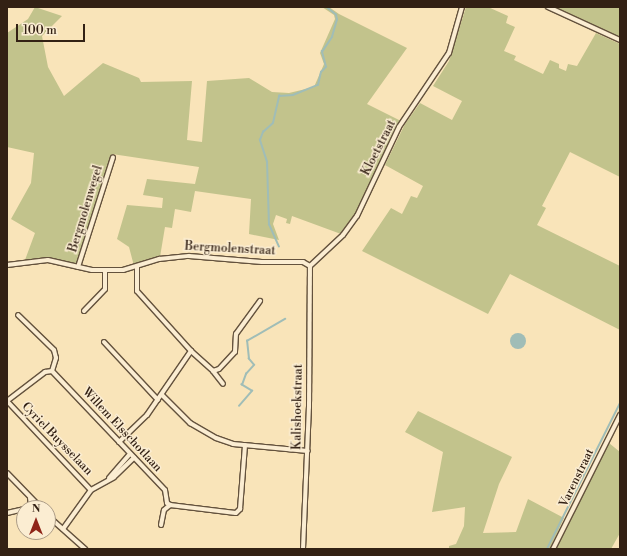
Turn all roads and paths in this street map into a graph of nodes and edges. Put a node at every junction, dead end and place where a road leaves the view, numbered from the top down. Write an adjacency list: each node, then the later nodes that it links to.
1 (462, 7): 6 (street, Kloetstraat)
2 (548, 7): 3 (street)
3 (620, 40)
4 (113, 157): 7 (street, Bergmolenwegel)
5 (7, 265): 7 (street, Bergmolenstraat)
6 (310, 266): 8 (street, Bergmolenstraat); 24 (street, Kalishoekstraat)
7 (78, 267): 9 (street, Bergmolenstraat)
8 (137, 267): 9 (street, Bergmolenstraat); 14 (street)
9 (105, 270): 11 (street)
10 (260, 301): 15 (street)
11 (84, 311)
12 (18, 315): 16 (street)
13 (104, 342): 19 (street)
14 (191, 351): 15 (street); 18 (street)
15 (214, 370): 17 (street)
16 (52, 371): 20 (street); 22 (street, Willem Elsschotlaan)
17 (223, 384)
18 (162, 395): 19 (street); 23 (street)
19 (158, 400): 22 (street)
20 (7, 401): 29 (street, Cyriel Buysselaan)
21 (620, 415): 39 (street, Varenstraat)
22 (119, 442): 25 (street, Willem Elsschotlaan)
23 (245, 445): 24 (street); 33 (street)
24 (308, 451): 38 (street, Kalishoekstraat)
25 (130, 454): 26 (street, Willem Elsschotlaan); 28 (street, Cyriel Buysselaan)
26 (134, 458): 28 (street, Cyriel Buysselaan); 33 (street, Willem Elsschotlaan)
27 (8, 475): 30 (street)
28 (109, 478): 29 (street, Cyriel Buysselaan)
29 (91, 490): 36 (street, Cyriel Buysselaan)
30 (30, 496): 31 (street); 32 (street)
31 (31, 500)
32 (34, 500)
33 (170, 505): 35 (street)
34 (56, 523): 36 (street)
35 (161, 526)
36 (63, 529): 37 (street)
37 (85, 549)
38 (303, 549)
39 (553, 549)

